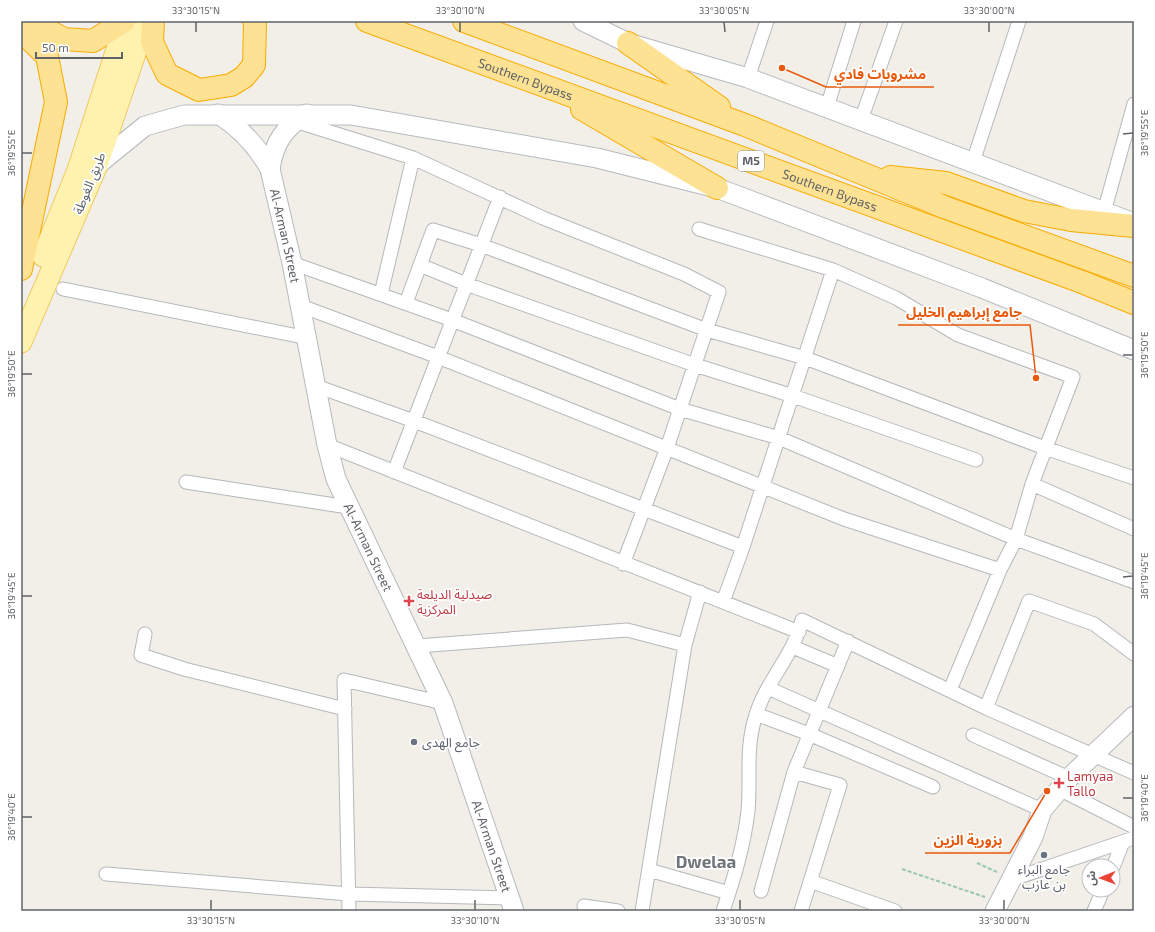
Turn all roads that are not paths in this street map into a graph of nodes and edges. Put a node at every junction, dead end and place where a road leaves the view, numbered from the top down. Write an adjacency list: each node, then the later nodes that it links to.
1 (34, 21): 2 (highway)
2 (125, 21): 46 (main road)
3 (146, 21): 25 (main road, طريق الغوطة)
4 (152, 21): 5 (highway)
5 (254, 21)
6 (367, 21): 16 (highway, Southern Bypass / M5)
7 (464, 21): 22 (highway, Southern Bypass / M5)
8 (583, 21): 14 (main road)
9 (768, 21): 15 (street)
10 (854, 21): 18 (street)
11 (896, 21): 21 (street)
12 (1019, 21): 24 (street)
13 (21, 31): 37 (highway)
14 (628, 42): 15 (main road); 22 (highway)
15 (748, 78): 18 (main road)
16 (546, 85): 28 (highway); 44 (highway, Southern Bypass / M5)
17 (1134, 104): 30 (street)
18 (826, 108): 21 (main road)
19 (218, 114): 20 (main road); 25 (main road); 26 (main road, Al-Arman Street)
20 (301, 117): 23 (street); 26 (main road, Al-Arman Street); 28 (main road)
21 (861, 120): 24 (main road)
22 (745, 125): 27 (highway, Southern Bypass / M5)
23 (413, 158): 29 (street); 42 (street)
24 (973, 162): 30 (main road)
25 (97, 165): 50 (main road, طريق الغوطة)
26 (270, 169): 35 (main road, Al-Arman Street)
27 (862, 175): 32 (highway); 39 (highway, Southern Bypass / M5)
28 (717, 188): 51 (main road)
29 (500, 197): 34 (street); 48 (street)
30 (1104, 212): 31 (main road)
31 (1134, 223)
32 (1134, 226)
33 (699, 229): 38 (street)
34 (481, 245): 36 (street); 40 (street); 48 (street)
35 (292, 263): 42 (street); 45 (main road, Al-Arman Street)
36 (420, 265): 40 (street); 43 (street)
37 (21, 269)
38 (833, 270): 53 (street); 62 (street)
39 (1134, 276)
40 (466, 284): 47 (street); 54 (street)
41 (63, 289): 49 (street)
42 (381, 294): 43 (street)
43 (406, 303): 47 (street)
44 (1134, 303)
45 (301, 306): 49 (main road, Al-Arman Street); 52 (street)
46 (21, 310)
47 (452, 320): 52 (street); 57 (street)
48 (707, 330): 53 (street); 54 (street)
49 (308, 338): 55 (main road, Al-Arman Street)
50 (21, 342)
51 (1134, 350)
52 (438, 357): 58 (street); 61 (street)
53 (805, 358): 56 (street); 62 (street)
54 (695, 365): 56 (street); 57 (street)
55 (316, 386): 58 (street); 60 (main road, Al-Arman Street)
56 (792, 396): 59 (street); 63 (street)
57 (680, 409): 59 (street); 61 (street)
58 (414, 421): 64 (street); 70 (street)
59 (779, 438): 68 (street); 72 (street)
60 (327, 445): 64 (street); 69 (main road, Al-Arman Street)
61 (667, 448): 68 (street); 70 (street)
62 (1045, 448): 65 (street); 67 (street)
63 (976, 460)
64 (394, 472): 74 (street)
65 (1134, 478)
66 (186, 482): 69 (street)
67 (1032, 484): 71 (street); 72 (street)
68 (764, 485): 73 (street); 75 (street)
69 (348, 507): 82 (main road, Al-Arman Street)
70 (644, 508): 73 (street); 74 (street)
71 (1134, 529)
72 (1016, 539): 75 (street); 76 (street)
73 (743, 547): 78 (street)
74 (623, 564): 77 (street)
75 (1000, 570): 88 (street)
76 (1134, 582)
77 (700, 592): 78 (street); 83 (street)
78 (723, 602): 79 (street)
79 (799, 632): 81 (street); 84 (street)
80 (145, 634): 91 (street)
81 (848, 641): 86 (street); 88 (street)
82 (417, 646): 83 (street); 89 (main road, Al-Arman Street)
83 (685, 646): 106 (street)
84 (793, 647): 86 (street); 87 (street)
85 (1134, 654): 90 (street)
86 (838, 666): 92 (street)
87 (768, 688): 92 (street); 93 (street)
88 (950, 690): 90 (street)
89 (443, 703): 91 (street); 114 (main road, Al-Arman Street)
90 (986, 708): 97 (street)
91 (345, 709): 112 (street)
92 (819, 712): 95 (street); 102 (street)
93 (756, 714): 95 (street); 111 (street)
94 (1134, 716): 97 (main road)
95 (809, 734): 98 (street); 101 (street)
96 (973, 735): 100 (street)
97 (1093, 756): 99 (street); 100 (main road)
98 (794, 772): 109 (street); 110 (street)
99 (1134, 773)
100 (1064, 784): 102 (main road); 103 (street)
101 (933, 787)
102 (1042, 810): 108 (main road)
103 (1134, 827)
104 (1129, 840): 105 (street); 108 (street)
105 (1118, 858)
106 (649, 870): 111 (street); 119 (street)
107 (106, 874): 112 (street)
108 (1013, 879): 116 (main road)
109 (810, 881): 121 (street); 122 (street)
110 (761, 891)
111 (729, 893): 120 (street)
112 (349, 894): 114 (street); 117 (street)
113 (1100, 898): 123 (street)
114 (512, 904)
115 (584, 906): 118 (street)
116 (997, 907)
117 (349, 911)
118 (618, 911)
119 (642, 911)
120 (723, 911)
121 (801, 911)
122 (895, 911)
123 (1094, 911)

